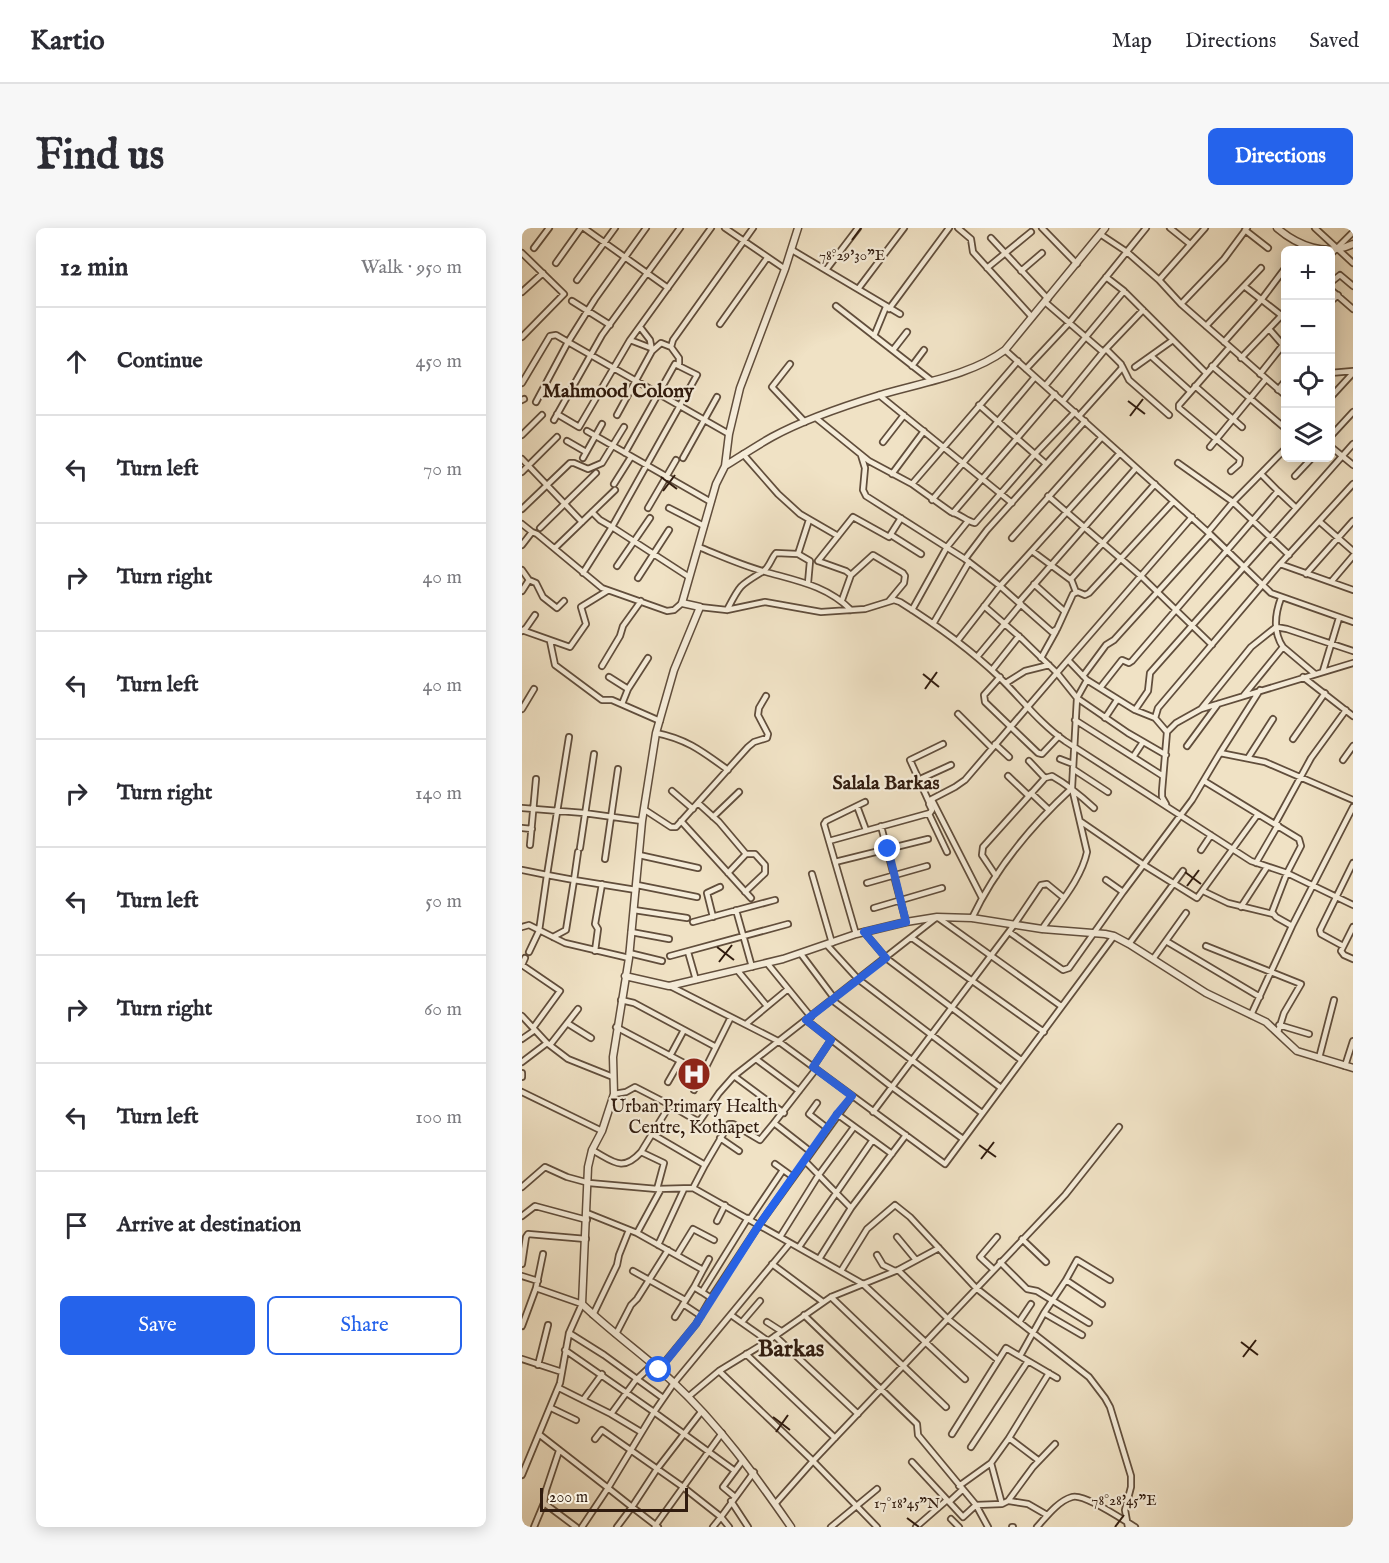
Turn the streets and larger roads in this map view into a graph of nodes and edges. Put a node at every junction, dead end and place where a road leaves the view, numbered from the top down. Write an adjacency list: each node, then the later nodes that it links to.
1 (549, 228): 30 (street)
2 (583, 228): 26 (street); 40 (street)
3 (615, 228): 26 (street)
4 (646, 228): 38 (street)
5 (680, 228): 49 (street)
6 (711, 228): 57 (street)
7 (725, 228): 25 (street)
8 (753, 228): 25 (street)
9 (798, 228): 32 (street)
10 (858, 228): 46 (street)
11 (904, 228): 58 (street)
12 (949, 228): 69 (street)
13 (958, 228): 43 (street)
14 (1042, 228): 42 (street)
15 (1146, 228): 34 (street)
16 (1205, 228): 27 (street)
17 (1277, 228): 29 (street)
18 (1173, 229): 27 (street)
19 (1246, 229): 31 (street); 67 (street)
20 (1320, 229): 33 (street)
21 (1103, 231): 34 (street); 42 (street)
22 (1030, 232): 37 (street)
23 (1353, 232): 33 (street)
24 (990, 238): 37 (street)
25 (744, 241): 39 (street); 93 (street)
26 (604, 243): 38 (street); 52 (street)
27 (1190, 244): 53 (street)
28 (1353, 244): 33 (street)
29 (1298, 246)
30 (534, 248)
31 (1268, 248)
32 (792, 250): 45 (street); 46 (street)
33 (1336, 250): 41 (street)
34 (1127, 252): 51 (street); 53 (street)
35 (522, 253): 48 (street)
36 (1042, 253): 47 (street)
37 (1005, 254): 43 (street); 47 (street)
38 (625, 258): 49 (street); 71 (street)
39 (767, 258): 45 (street); 78 (street)
40 (556, 263)
41 (1353, 263)
42 (1077, 264): 65 (street)
43 (987, 268): 75 (street)
44 (1261, 268): 55 (street)
45 (785, 269): 159 (street)
46 (826, 270): 58 (street)
47 (1022, 271): 65 (street)
48 (543, 273): 60 (street); 84 (street)
49 (647, 273): 57 (street); 79 (street)
50 (1281, 274): 63 (street)
51 (1106, 277): 59 (street); 77 (street)
52 (577, 280)
53 (1159, 280): 67 (street)
54 (1335, 280): 56 (street)
55 (1244, 286): 63 (street); 80 (street)
56 (1353, 286)
57 (668, 288): 81 (street)
58 (858, 289): 69 (street)
59 (1124, 291): 72 (street); 86 (street)
60 (522, 292)
61 (1335, 293): 62 (street)
62 (1338, 295): 64 (street); 70 (street)
63 (1262, 299): 74 (street); 91 (street)
64 (1332, 300)
65 (1046, 301): 75 (street); 77 (street)
66 (572, 302): 71 (street)
67 (1181, 304): 80 (street)
68 (836, 306): 85 (street)
69 (888, 308): 73 (street); 85 (street)
70 (1353, 309)
71 (588, 310): 79 (street); 90 (street)
72 (1143, 310): 89 (street); 99 (street)
73 (900, 315)
74 (1281, 315)
75 (1032, 317): 98 (street)
76 (1281, 319): 82 (street)
77 (1069, 323): 86 (street); 111 (street)
78 (720, 324)
79 (610, 325): 100 (street)
80 (1206, 326): 91 (street)
81 (640, 327): 87 (street); 88 (street)
82 (1269, 329): 102 (street); 114 (street)
83 (907, 332): 96 (street)
84 (523, 333)
85 (874, 336): 96 (street)
86 (1086, 337): 99 (street); 121 (street)
87 (630, 340): 95 (street); 110 (street)
88 (650, 340): 92 (street); 95 (street)
89 (1173, 340): 101 (street); 113 (street)
90 (568, 342): 100 (street); 120 (street); 134 (street)
91 (1224, 342): 94 (street)
92 (659, 344): 93 (street); 95 (street)
93 (670, 347): 104 (street)
94 (1229, 348): 102 (street); 108 (street)
95 (652, 350): 118 (street)
96 (893, 350): 106 (street)
97 (924, 350): 106 (street)
98 (1005, 350): 103 (street); 119 (street)
99 (1105, 350): 107 (street); 133 (street)
100 (590, 356): 110 (street); 139 (street)
101 (1151, 356): 109 (street); 125 (street)
102 (1241, 358): 114 (street)
103 (1017, 361): 111 (street); 135 (street)
104 (678, 364): 128 (street); 136 (street)
105 (790, 364): 151 (street)
106 (912, 366): 119 (street)
107 (1122, 366): 142 (street); 144 (street)
108 (1212, 366): 113 (street); 132 (street)
109 (1135, 368)
110 (613, 369): 118 (street); 139 (street)
111 (1026, 369): 116 (street)
112 (1353, 372): 115 (street); 127 (street)
113 (1206, 373): 122 (street)
114 (1260, 374): 117 (street)
115 (1335, 374)
116 (1035, 377): 121 (street); 149 (street)
117 (1266, 379): 124 (street); 132 (street)
118 (635, 381): 128 (street); 141 (street)
119 (932, 381): 130 (street)
120 (522, 383)
121 (1045, 386): 129 (street)
122 (1195, 386): 125 (street); 146 (street)
123 (1281, 386): 124 (street)
124 (1278, 390): 126 (street)
125 (1190, 391): 165 (street)
126 (1281, 392)
127 (1335, 392)
128 (658, 394): 136 (street); 173 (street)
129 (1055, 394): 133 (street); 163 (street)
130 (879, 395): 143 (street); 145 (street)
131 (717, 397): 148 (street)
132 (1250, 399): 146 (street); 153 (street)
133 (1063, 401): 137 (street)
134 (536, 402)
135 (979, 405): 149 (street); 170 (street)
136 (681, 407): 148 (street); 190 (street)
137 (1075, 412): 144 (street); 177 (street)
138 (1353, 412): 158 (street)
139 (557, 414): 147 (street)
140 (542, 415): 160 (street)
141 (617, 415)
142 (1169, 415)
143 (904, 416): 157 (street); 167 (street)
144 (1079, 416): 150 (street)
145 (816, 418): 151 (street); 178 (street)
146 (1233, 419): 154 (street); 165 (street)
147 (554, 420)
148 (704, 420): 159 (street); 181 (street)
149 (998, 421): 163 (street); 184 (street)
150 (1085, 421): 164 (street); 187 (street)
151 (805, 422): 176 (street)
152 (602, 424): 161 (street)
153 (1281, 425)
154 (1242, 427)
155 (624, 428): 169 (street)
156 (587, 431): 161 (street)
157 (924, 431): 170 (street); 197 (street)
158 (1335, 432)
159 (729, 434): 191 (street)
160 (522, 435)
161 (595, 436): 166 (street); 169 (street)
162 (557, 437): 189 (street)
163 (1016, 437): 177 (street); 201 (street)
164 (1102, 437): 174 (street); 209 (street)
165 (1217, 438): 171 (street); 194 (street)
166 (567, 441)
167 (883, 442)
168 (1353, 444): 179 (street)
169 (613, 446): 173 (street); 193 (street)
170 (943, 446): 184 (street); 204 (street)
171 (1210, 447)
172 (1335, 450): 179 (street)
173 (625, 453): 180 (street)
174 (1120, 453): 192 (street); 221 (street)
175 (1281, 453): 198 (street)
176 (744, 454): 191 (street); 227 (street)
177 (1035, 454): 187 (street); 208 (street)
178 (861, 455): 197 (street); 225 (street)
179 (1342, 456): 188 (street); 218 (street)
180 (631, 457): 190 (street); 220 (street)
181 (682, 458)
182 (522, 459): 189 (street)
183 (676, 460): 200 (street)
184 (962, 462): 201 (street); 210 (street)
185 (1308, 462): 199 (street)
186 (1178, 463): 214 (street)
187 (1046, 464): 212 (street)
188 (1353, 465)
189 (529, 466): 195 (street); 203 (street)
190 (647, 466): 200 (street); 234 (street)
191 (725, 466): 211 (street)
192 (1136, 468): 205 (street); 236 (street)
193 (588, 469): 202 (street); 203 (street)
194 (1232, 471)
195 (522, 472)
196 (596, 472): 202 (street)
197 (892, 474): 204 (street)
198 (1261, 474): 207 (street); 214 (street)
199 (1295, 476)
200 (666, 477): 211 (street); 216 (street)
201 (982, 477): 208 (street); 222 (street)
202 (588, 481): 215 (street)
203 (546, 484): 215 (street); 219 (street)
204 (912, 484): 210 (street)
205 (1155, 484): 213 (street); 246 (street)
206 (1353, 484): 231 (street)
207 (1278, 491): 218 (street); 226 (street)
208 (1001, 493): 212 (street); 228 (street)
209 (1048, 496): 221 (street); 243 (street)
210 (932, 500): 222 (street)
211 (711, 502): 233 (street)
212 (1012, 502): 262 (street)
213 (1173, 502): 223 (street); 259 (street)
214 (1233, 502): 226 (street); 239 (street)
215 (565, 504): 230 (street); 235 (street)
216 (648, 508)
217 (669, 508): 233 (street)
218 (1296, 508): 242 (street)
219 (522, 509)
220 (592, 512): 230 (street); 234 (street)
221 (1066, 512): 236 (street); 252 (street)
222 (953, 513): 228 (street)
223 (1192, 517): 239 (street); 273 (street)
224 (650, 518): 245 (street)
225 (901, 518): 240 (street); 249 (street)
226 (1252, 519): 242 (street); 251 (street)
227 (809, 520): 241 (street); 254 (street)
228 (968, 521): 249 (street)
229 (1353, 521): 244 (street)
230 (582, 522): 250 (street)
231 (1320, 522): 244 (street); 257 (street)
232 (522, 525): 238 (street)
233 (704, 526): 248 (street)
234 (612, 527): 245 (street); 269 (street)
235 (540, 528)
236 (1085, 528): 246 (street); 263 (street)
237 (669, 530): 256 (street)
238 (532, 532): 247 (street); 250 (street)
239 (1209, 533): 251 (street); 286 (street)
240 (891, 535): 241 (street); 255 (street)
241 (838, 536): 261 (street)
242 (1270, 537): 257 (street); 266 (street)
243 (1012, 538)
244 (1338, 538): 253 (street); 270 (street)
245 (634, 542): 256 (street); 265 (street)
246 (1101, 543): 259 (street); 276 (street)
247 (522, 545)
248 (699, 547): 268 (street); 272 (street)
249 (947, 547): 262 (street); 298 (street)
250 (555, 548): 269 (street)
251 (1227, 550): 266 (street); 299 (street)
252 (1032, 551): 263 (street); 280 (street)
253 (1353, 551)
254 (798, 554): 260 (street); 268 (street)
255 (921, 554)
256 (653, 555): 272 (street); 274 (street)
257 (1288, 555): 264 (street)
258 (1353, 556): 277 (street)
259 (1121, 560): 273 (street); 285 (street)
260 (810, 561): 261 (street); 278 (street)
261 (818, 561): 271 (street)
262 (967, 561): 280 (street); 305 (street)
263 (1051, 564): 276 (street); 279 (street)
264 (1280, 564): 270 (street); 281 (street)
265 (617, 566)
266 (1244, 567): 281 (street); 306 (street)
267 (522, 570): 275 (street)
268 (764, 572): 278 (street); 296 (street)
269 (583, 573): 284 (street)
270 (1306, 574): 277 (street)
271 (851, 575): 288 (street); 290 (street)
272 (689, 577): 292 (street)
273 (1142, 577): 286 (street); 320 (street)
274 (638, 579)
275 (529, 580): 283 (street); 289 (street)
276 (1071, 580): 285 (street)
277 (1331, 582): 282 (street)
278 (808, 584): 288 (street)
279 (1034, 584): 293 (street); 300 (street)
280 (1000, 586): 293 (street); 294 (street)
281 (1262, 586): 287 (street); 314 (street)
282 (1353, 590)
283 (522, 591)
284 (607, 591): 291 (street); 312 (street)
285 (1076, 592): 300 (street)
286 (1158, 593): 299 (street); 331 (street)
287 (1281, 598): 302 (street); 307 (street)
288 (842, 600): 297 (street)
289 (564, 601)
290 (889, 601): 297 (street); 298 (street)
291 (640, 602): 292 (street); 323 (street)
292 (682, 603): 295 (street)
293 (1020, 603): 304 (street); 309 (street)
294 (984, 606): 304 (street); 311 (street)
295 (700, 607): 296 (street); 354 (street)
296 (727, 610): 297 (street)
297 (851, 610)
298 (912, 610): 305 (street)
299 (1175, 610): 306 (street); 333 (street)
300 (1064, 611): 309 (street)
301 (535, 615): 308 (street)
302 (1339, 618): 303 (street); 313 (street)
303 (1353, 622)
304 (1004, 623): 310 (street); 317 (street)
305 (933, 624): 311 (street)
306 (1192, 626): 314 (street); 347 (street)
307 (1276, 627): 313 (street); 315 (street); 346 (street)
308 (522, 630): 312 (street)
309 (1057, 630): 319 (street)
310 (1019, 636): 319 (street); 324 (street)
311 (958, 640): 317 (street)
312 (550, 641): 342 (street)
313 (1331, 644): 316 (street); 325 (street)
314 (1212, 645): 352 (street)
315 (1283, 647): 327 (street); 338 (street)
316 (1353, 651)
317 (977, 657): 324 (street)
318 (648, 658): 335 (street)
319 (1041, 658): 322 (street)
320 (1068, 660): 326 (street); 331 (street)
321 (1353, 663): 325 (street)
322 (1049, 665): 326 (street); 332 (street)
323 (602, 666)
324 (992, 670): 329 (street)
325 (1323, 671): 327 (street)
326 (1057, 673): 340 (street); 344 (street)
327 (1315, 674): 330 (street)
328 (609, 677): 335 (street)
329 (1000, 677): 332 (street); 356 (street)
330 (1304, 677): 336 (street); 337 (street)
331 (1085, 678): 333 (street); 340 (street)
332 (1006, 683): 344 (street)
333 (1100, 688): 341 (street)
334 (534, 689): 345 (street)
335 (628, 689): 342 (street)
336 (1260, 690): 338 (street); 368 (street)
337 (1325, 693): 348 (street); 361 (street)
338 (1244, 695): 343 (street)
339 (766, 696): 380 (street)
340 (1077, 698): 351 (street); 355 (street)
341 (1117, 700): 347 (street); 351 (street)
342 (622, 704): 354 (street)
343 (1218, 704): 346 (street); 366 (street)
344 (1029, 707): 356 (street); 359 (street)
345 (522, 709)
346 (1201, 709): 357 (street)
347 (1135, 710): 352 (street)
348 (1346, 710): 350 (street); 383 (street)
349 (958, 714): 364 (street)
350 (1353, 716)
351 (1105, 718): 362 (street)
352 (1155, 718): 357 (street)
353 (1273, 719): 373 (street)
354 (660, 720): 358 (street)
355 (1075, 720): 365 (street); 372 (street)
356 (1011, 726): 359 (street); 364 (street)
357 (1167, 732): 370 (street)
358 (656, 733): 380 (street); 404 (street)
359 (1059, 736): 365 (street)
360 (569, 737): 406 (street)
361 (1293, 739)
362 (1143, 742): 370 (street); 372 (street)
363 (943, 744): 386 (street)
364 (993, 746): 371 (street); 394 (street)
365 (1074, 746): 378 (street); 397 (street)
366 (1187, 746)
367 (1353, 746): 375 (street)
368 (1220, 753): 373 (street); 387 (street)
369 (594, 754): 407 (street)
370 (1166, 754): 382 (street)
371 (1009, 757)
372 (1133, 757): 382 (street)
373 (1248, 758): 383 (street)
374 (1060, 759): 378 (street)
375 (1343, 760)
376 (1029, 761): 384 (street)
377 (951, 765): 386 (street)
378 (1073, 767): 388 (street); 391 (street)
379 (618, 769): 411 (street)
380 (728, 770): 396 (street)
381 (1008, 776): 392 (street)
382 (1163, 776): 397 (street)
383 (1301, 776): 393 (street); 416 (street)
384 (1045, 778): 388 (street); 392 (street)
385 (536, 779): 402 (street)
386 (918, 780): 394 (street)
387 (1204, 781): 409 (street); 410 (street)
388 (1072, 788): 401 (street); 405 (street); 415 (street)
389 (672, 791): 403 (street)
390 (739, 792): 412 (street)
391 (1108, 792)
392 (1030, 794): 405 (street); 446 (street)
393 (1353, 800)
394 (930, 801): 408 (street); 462 (street)
395 (865, 802): 398 (street)
396 (698, 803): 403 (street); 412 (street)
397 (1166, 804): 409 (street)
398 (857, 806): 420 (street); 423 (street)
399 (1353, 807): 452 (street)
400 (522, 808): 402 (street)
401 (1094, 808)
402 (533, 809): 406 (street); 419 (street)
403 (693, 809): 414 (street)
404 (645, 810): 413 (street); 414 (street)
405 (1049, 810): 446 (street)
406 (558, 811): 407 (street); 444 (street)
407 (584, 813): 411 (street); 447 (street)
408 (929, 814): 417 (street); 428 (street)
409 (1180, 814): 421 (street); 435 (street)
410 (1258, 814): 416 (street); 426 (street)
411 (611, 816): 413 (street); 431 (street)
412 (713, 816): 429 (street)
413 (642, 821): 430 (street)
414 (681, 821): 441 (street)
415 (1080, 821): 435 (street); 463 (street)
416 (1276, 824): 433 (street); 442 (street)
417 (881, 826): 420 (street); 425 (street)
418 (522, 828): 419 (street)
419 (532, 829): 424 (street)
420 (866, 830): 423 (street)
421 (1211, 835): 426 (street); 427 (street)
422 (928, 839): 425 (street)
423 (829, 841): 432 (street)
424 (530, 845)
425 (888, 849): 432 (street); 445 (street)
426 (1234, 849): 433 (street); 456 (street)
427 (1201, 850)
428 (947, 852)
429 (746, 854): 441 (street); 457 (street)
430 (639, 855): 438 (street); 454 (street)
431 (605, 858)
432 (835, 862): 490 (street)
433 (1256, 863): 437 (street)
434 (1353, 863): 459 (street)
435 (1144, 865): 451 (street); 458 (street)
436 (927, 866): 445 (street)
437 (1267, 867): 442 (street); 467 (street)
438 (698, 868)
439 (522, 870): 444 (street)
440 (1183, 871): 451 (street)
441 (728, 873): 457 (street)
442 (1287, 873): 452 (street); 472 (street)
443 (812, 874): 497 (street)
444 (547, 875): 447 (street); 485 (street)
445 (894, 876): 449 (street); 465 (street)
446 (996, 876): 462 (street)
447 (574, 880): 450 (street); 493 (street)
448 (1106, 880): 458 (street)
449 (867, 883)
450 (602, 884): 454 (street); 501 (street)
451 (1174, 884): 456 (street); 498 (street)
452 (1312, 885): 459 (street); 481 (street)
453 (720, 887): 473 (street)
454 (637, 888): 460 (street); 469 (street)
455 (942, 888): 465 (street)
456 (1203, 891): 467 (street)
457 (745, 892): 461 (street)
458 (1123, 892): 489 (street)
459 (1336, 896): 466 (street); 500 (street)
460 (697, 897)
461 (751, 898)
462 (981, 898): 476 (street)
463 (1064, 898): 480 (street); 484 (street)
464 (775, 900): 470 (street)
465 (901, 900): 468 (street); 478 (street)
466 (1353, 905)
467 (1241, 907): 472 (street)
468 (874, 908)
469 (634, 910): 475 (street); 486 (street)
470 (736, 910): 473 (street); 491 (street)
471 (1185, 913): 496 (street)
472 (1273, 914): 481 (street)
473 (713, 917): 477 (street)
474 (937, 917): 476 (street); 478 (street); 494 (street); 505 (street)
475 (687, 918)
476 (972, 918): 480 (street)
477 (693, 922)
478 (906, 922): 487 (street)
479 (788, 924): 491 (street)
480 (1014, 926): 484 (street); 488 (street)
481 (1292, 926): 516 (street)
482 (522, 927): 485 (street)
483 (1353, 927): 500 (street)
484 (1042, 929): 489 (street)
485 (539, 931): 493 (street); 502 (street)
486 (631, 932): 495 (street); 506 (street)
487 (864, 932): 490 (street); 509 (street)
488 (1009, 932): 489 (street); 505 (street)
489 (1095, 933): 492 (street)
490 (856, 934): 497 (street)
491 (743, 936): 503 (street); 514 (street)
492 (1114, 936): 498 (street); 528 (street)
493 (553, 937): 501 (street)
494 (912, 938): 509 (street); 520 (street)
495 (669, 939)
496 (1166, 941): 510 (street); 523 (street)
497 (829, 944): 504 (street); 519 (street)
498 (1129, 944): 510 (street)
499 (1206, 946): 516 (street)
500 (1343, 946): 511 (street)
501 (595, 951): 506 (street)
502 (529, 952)
503 (688, 952): 507 (street); 518 (street)
504 (801, 954): 513 (street); 524 (street)
505 (990, 955): 520 (street); 528 (street)
506 (629, 956): 512 (street); 517 (street)
507 (670, 956)
508 (525, 958): 538 (street)
509 (886, 958): 519 (street); 529 (street)
510 (1153, 959): 531 (street)
511 (1353, 959)
512 (662, 961)
513 (767, 963): 514 (street); 522 (street)
514 (752, 967): 515 (street)
515 (738, 971): 518 (street); 527 (street)
516 (1272, 972): 523 (street); 539 (street)
517 (625, 976): 521 (street); 525 (street)
518 (696, 980): 521 (street)
519 (858, 980): 524 (street); 542 (street)
520 (971, 981): 529 (street); 541 (street)
521 (669, 986): 533 (street)
522 (788, 989): 527 (street); 534 (street)
523 (1260, 997): 531 (street)
524 (833, 999): 534 (street); 554 (street)
525 (621, 1000): 537 (street); 540 (street)
526 (1334, 1000): 552 (street)
527 (767, 1006): 536 (street)
528 (1061, 1006): 541 (street)
529 (951, 1008): 542 (street); 555 (street)
530 (578, 1009): 535 (street)
531 (1251, 1015): 539 (street)
532 (522, 1016): 538 (street)
533 (731, 1017): 536 (street); 550 (street)
534 (808, 1018): 546 (street); 547 (street)
535 (567, 1023): 544 (street); 549 (street)
536 (747, 1024): 547 (street)
537 (616, 1027): 551 (street); 563 (street)
538 (534, 1029): 545 (street); 549 (street)
539 (1279, 1029): 543 (street); 552 (street)
540 (684, 1030): 550 (street); 551 (street)
541 (1044, 1032): 555 (street)
542 (931, 1034): 554 (street); 566 (street)
543 (1309, 1034)
544 (591, 1038)
545 (522, 1040)
546 (831, 1040): 559 (street); 565 (street)
547 (778, 1041): 553 (street); 559 (street)
548 (1353, 1041): 558 (street)
549 (548, 1044): 557 (street); 563 (street)
550 (716, 1047): 561 (street)
551 (670, 1056): 556 (street)
552 (1319, 1058): 558 (street)
553 (756, 1059): 562 (street); 568 (street)
554 (912, 1060): 565 (street); 576 (street)
555 (1021, 1060): 566 (street)
556 (680, 1061): 561 (street); 564 (street)
557 (522, 1062)
558 (1345, 1066): 560 (street)
559 (814, 1068): 568 (street); 571 (street)
560 (1353, 1068)
561 (701, 1072): 567 (street)
562 (734, 1076): 573 (street); 575 (street)
563 (613, 1077): 570 (street)
564 (668, 1082)
565 (892, 1087): 574 (street); 586 (street)
566 (1001, 1088): 576 (street)
567 (694, 1090)
568 (800, 1091): 575 (street)
569 (522, 1092): 582 (street)
570 (614, 1094): 573 (street); 582 (street)
571 (852, 1096): 574 (street); 577 (street)
572 (817, 1103): 581 (street)
573 (670, 1105): 583 (street)
574 (873, 1112): 584 (street)
575 (784, 1113): 578 (street)
576 (982, 1113): 586 (street)
577 (837, 1114): 579 (street); 581 (street)
578 (774, 1123): 585 (street); 591 (street)
579 (854, 1127): 587 (street); 597 (street)
580 (1119, 1127): 618 (street)
581 (827, 1128): 591 (street)
582 (602, 1131): 588 (street)
583 (652, 1134): 590 (street); 595 (street)
584 (906, 1135): 586 (street); 592 (street)
585 (720, 1138): 589 (street); 595 (street)
586 (963, 1139)
587 (872, 1141): 592 (street); 604 (street)
588 (592, 1150): 590 (street); 599 (street)
589 (740, 1151)
590 (641, 1152): 602 (street)
591 (811, 1152): 593 (street)
592 (892, 1154): 606 (street)
593 (805, 1161): 597 (street); 598 (street)
594 (775, 1164): 596 (street)
595 (705, 1165): 601 (street)
596 (783, 1170): 598 (street); 609 (street)
597 (818, 1176): 604 (street); 614 (street)
598 (793, 1177): 611 (street)
599 (589, 1183): 600 (street); 602 (street); 608 (street)
600 (522, 1188)
601 (693, 1188): 603 (street); 605 (street)
602 (659, 1189): 603 (street); 613 (street)
603 (684, 1189): 621 (street)
604 (835, 1194): 606 (street); 622 (street)
605 (725, 1205): 609 (street); 610 (street)
606 (851, 1208): 629 (street)
607 (522, 1216): 608 (street)
608 (587, 1216): 612 (street); 617 (street)
609 (749, 1218): 611 (street); 649 (street)
610 (717, 1221)
611 (759, 1225): 614 (street); 651 (street)
612 (629, 1230): 613 (street); 660 (street)
613 (637, 1233): 621 (street)
614 (780, 1237): 620 (street)
615 (897, 1237): 630 (street)
616 (997, 1237): 635 (street)
617 (586, 1239): 633 (street); 656 (street)
618 (1022, 1239): 631 (street); 632 (street)
619 (714, 1240): 626 (street)
620 (790, 1243): 622 (street); 634 (street)
621 (658, 1245): 624 (street)
622 (799, 1247): 629 (street)
623 (939, 1248): 630 (street); 639 (street); 648 (street)
624 (668, 1250): 626 (street); 644 (street)
625 (543, 1254): 643 (street)
626 (677, 1255): 636 (street)
627 (877, 1255): 637 (street)
628 (709, 1259): 636 (street)
629 (819, 1259): 639 (street)
630 (916, 1260): 637 (street)
631 (1000, 1262): 635 (street); 652 (street)
632 (1046, 1263)
633 (522, 1264)
634 (772, 1264): 655 (street); 661 (street)
635 (993, 1269): 648 (street)
636 (703, 1270): 646 (street)
637 (896, 1270): 645 (street); 665 (street)
638 (633, 1271): 644 (street)
639 (841, 1271): 645 (street)
640 (522, 1276): 643 (street)
641 (1066, 1280): 642 (street); 652 (street); 658 (street)
642 (1110, 1280)
643 (538, 1281): 647 (street)
644 (648, 1281): 654 (street); 675 (street)
645 (862, 1284): 650 (street); 679 (street)
646 (694, 1287): 649 (street); 654 (street)
647 (536, 1288): 656 (street); 671 (street)
648 (976, 1288): 665 (street); 668 (street)
649 (702, 1292): 651 (street)
650 (831, 1297): 655 (street); 688 (street)
651 (711, 1298): 663 (street)
652 (1052, 1300): 659 (street); 669 (street)
653 (760, 1301): 666 (street)
654 (684, 1302): 663 (street); 664 (street)
655 (823, 1302): 662 (street)
656 (582, 1304): 660 (street); 673 (street)
657 (1031, 1304): 668 (street)
658 (1102, 1304)
659 (1044, 1313): 674 (street); 676 (street)
660 (593, 1315): 675 (street)
661 (731, 1315): 666 (street); 697 (street)
662 (804, 1315): 672 (street); 699 (street)
663 (701, 1316): 689 (street)
664 (675, 1317)
665 (948, 1319): 679 (street); 684 (street)
666 (742, 1322): 678 (street)
667 (767, 1322): 672 (street)
668 (1019, 1322): 674 (street)
669 (1089, 1323)
670 (548, 1325): 687 (street)
671 (522, 1326)
672 (781, 1331): 677 (street)
673 (569, 1333): 680 (street); 696 (street)
674 (1032, 1333): 682 (street); 754 (street)
675 (616, 1334): 686 (street)
676 (1082, 1335)
677 (775, 1336): 678 (street); 709 (street)
678 (768, 1341): 681 (street)
679 (926, 1343): 688 (street); 695 (street)
680 (565, 1350): 691 (street); 693 (street)
681 (747, 1354): 690 (street); 718 (street)
682 (1020, 1356): 684 (street); 685 (street)
683 (522, 1359): 687 (street)
684 (998, 1360): 716 (street)
685 (1028, 1361): 692 (street); 722 (street)
686 (653, 1364): 689 (street); 696 (street)
687 (538, 1365): 691 (street)
688 (903, 1367): 699 (street); 704 (street)
689 (659, 1370): 697 (street)
690 (718, 1371): 701 (street); 730 (street)
691 (562, 1372): 698 (street)
692 (1049, 1373): 694 (street); 719 (street)
693 (602, 1374): 700 (street); 703 (street)
694 (1057, 1378)
695 (965, 1379)
696 (638, 1380): 700 (street); 702 (street)
697 (674, 1383): 701 (street); 702 (street)
698 (559, 1388): 703 (street); 705 (street)
699 (881, 1389): 709 (street); 739 (street)
700 (626, 1393): 706 (street); 708 (street)
701 (688, 1397): 707 (street)
702 (663, 1398): 706 (street)
703 (583, 1400): 708 (street)
704 (946, 1407)
705 (551, 1408): 710 (street); 717 (street)
706 (654, 1412): 713 (street); 714 (street)
707 (701, 1412): 714 (street); 715 (street)
708 (611, 1414): 713 (street)
709 (858, 1414): 718 (street)
710 (576, 1420)
711 (595, 1425): 712 (street)
712 (602, 1430): 720 (street); 723 (street)
713 (641, 1432): 723 (street)
714 (684, 1432): 725 (street); 733 (street)
715 (722, 1433): 725 (street); 728 (street)
716 (952, 1434)
717 (540, 1435): 724 (street); 727 (street)
718 (835, 1438): 730 (street)
719 (1009, 1438): 729 (street); 732 (street)
720 (595, 1439)
721 (1055, 1444): 729 (street)
722 (972, 1447)
723 (630, 1449): 733 (street); 738 (street)
724 (559, 1451): 738 (street); 744 (street)
725 (710, 1451): 734 (street); 737 (street)
726 (522, 1456): 727 (street)
727 (529, 1459): 736 (street)
728 (744, 1460): 734 (street); 735 (street)
729 (1038, 1460): 743 (street)
730 (813, 1461): 745 (street); 747 (street)
731 (912, 1462): 742 (street)
732 (991, 1463): 739 (street); 746 (street)
733 (657, 1468): 737 (street); 749 (street)
734 (735, 1471): 741 (street)
735 (754, 1472): 741 (street); 745 (street)
736 (522, 1475)
737 (683, 1487): 751 (street); 756 (street)
738 (608, 1488): 749 (street); 759 (street)
739 (961, 1488): 742 (street); 748 (street)
740 (877, 1489): 747 (street)
741 (733, 1499): 751 (street); 763 (street)
742 (948, 1501): 748 (street); 753 (street)
743 (1008, 1501): 746 (street); 750 (street)
744 (544, 1503): 755 (street); 758 (street)
745 (775, 1504): 764 (street)
746 (1002, 1504): 748 (street)
747 (856, 1505): 757 (street); 765 (street)
748 (976, 1505): 769 (street)
749 (632, 1507): 756 (street); 760 (street)
750 (1047, 1515): 754 (street); 770 (street)
751 (721, 1517): 761 (street); 762 (street)
752 (951, 1519): 768 (street)
753 (922, 1521): 766 (street); 767 (street)
754 (1128, 1525): 771 (street)
755 (536, 1526)
756 (656, 1526)
757 (835, 1526)
758 (576, 1527)
759 (582, 1527)
760 (617, 1527)
761 (713, 1527)
762 (729, 1527)
763 (748, 1527)
764 (791, 1527)
765 (877, 1527)
766 (916, 1527)
767 (927, 1527)
768 (959, 1527)
769 (988, 1527)
770 (1037, 1527)
771 (1135, 1527)

